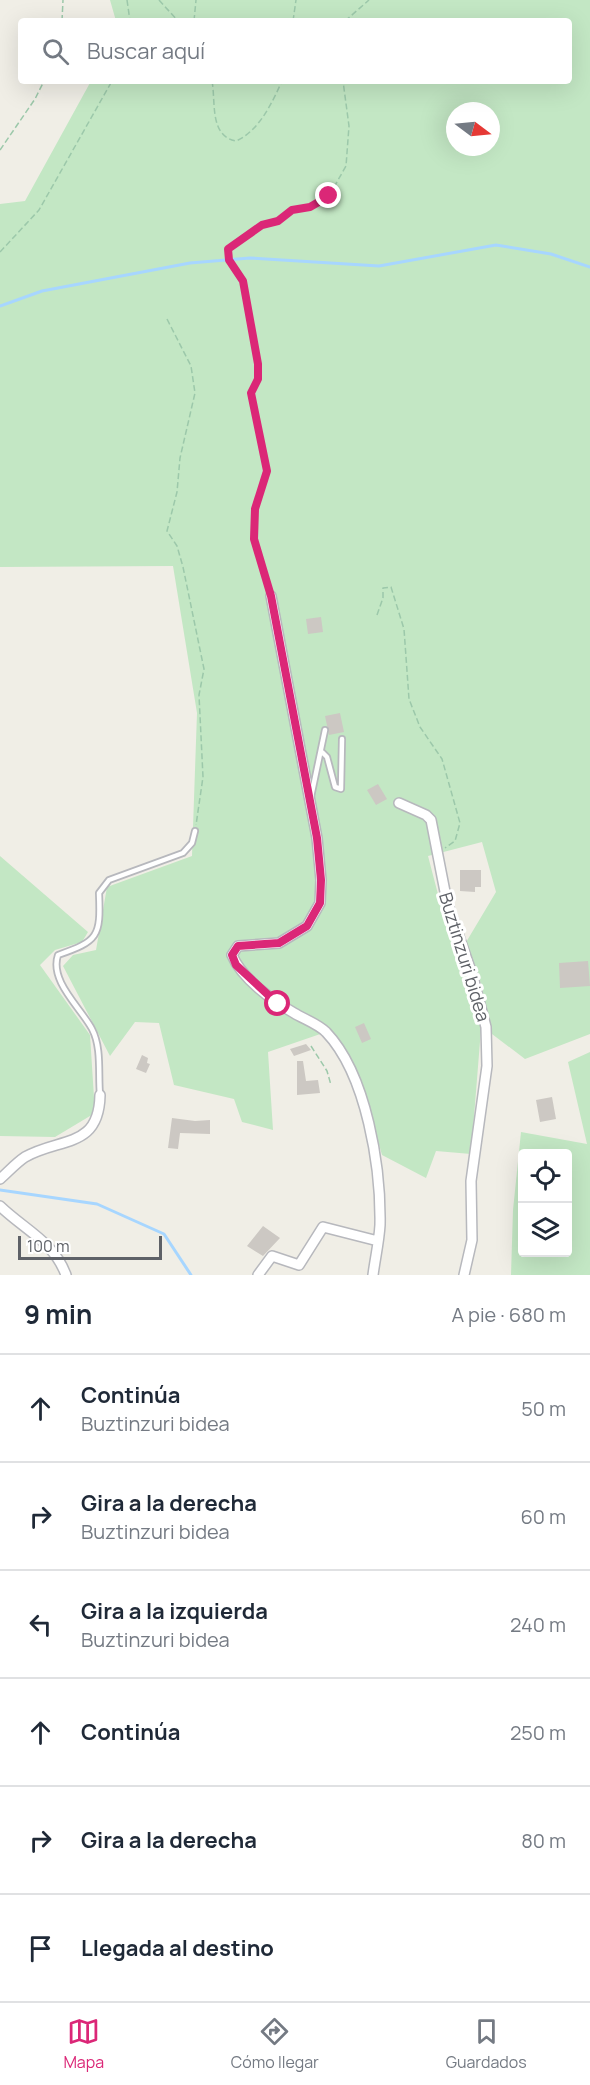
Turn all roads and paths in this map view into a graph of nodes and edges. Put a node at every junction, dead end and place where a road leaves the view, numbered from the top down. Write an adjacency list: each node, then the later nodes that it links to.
1 (63, 0): 7 (path)
2 (127, 0): 8 (path)
3 (159, 0): 9 (path)
4 (196, 0): 10 (path)
5 (296, 0): 11 (path)
6 (369, 0): 12 (path)
7 (62, 18)
8 (130, 18)
9 (175, 18)
10 (194, 18)
11 (293, 18)
12 (348, 18)
13 (42, 84): 18 (path)
14 (110, 84): 19 (path)
15 (212, 84): 16 (path)
16 (280, 84)
17 (343, 84): 21 (path)
18 (0, 150)
19 (0, 252)
20 (167, 319): 28 (path)
21 (271, 596): 26 (street)
22 (376, 615): 29 (path)
23 (325, 730): 25 (lane)
24 (342, 739): 25 (lane)
25 (322, 752): 26 (lane)
26 (310, 802): 35 (street)
27 (399, 803): 29 (street, Buztinzuri bidea)
28 (195, 831): 32 (lane)
29 (437, 854): 39 (street, Buztinzuri bidea)
30 (311, 1046): 31 (path)
31 (331, 1085)
32 (100, 1095): 33 (street)
33 (0, 1179)
34 (0, 1206): 36 (street)
35 (378, 1241): 37 (street); 38 (street)
36 (66, 1275)
37 (258, 1275)
38 (373, 1275)
39 (464, 1275)

